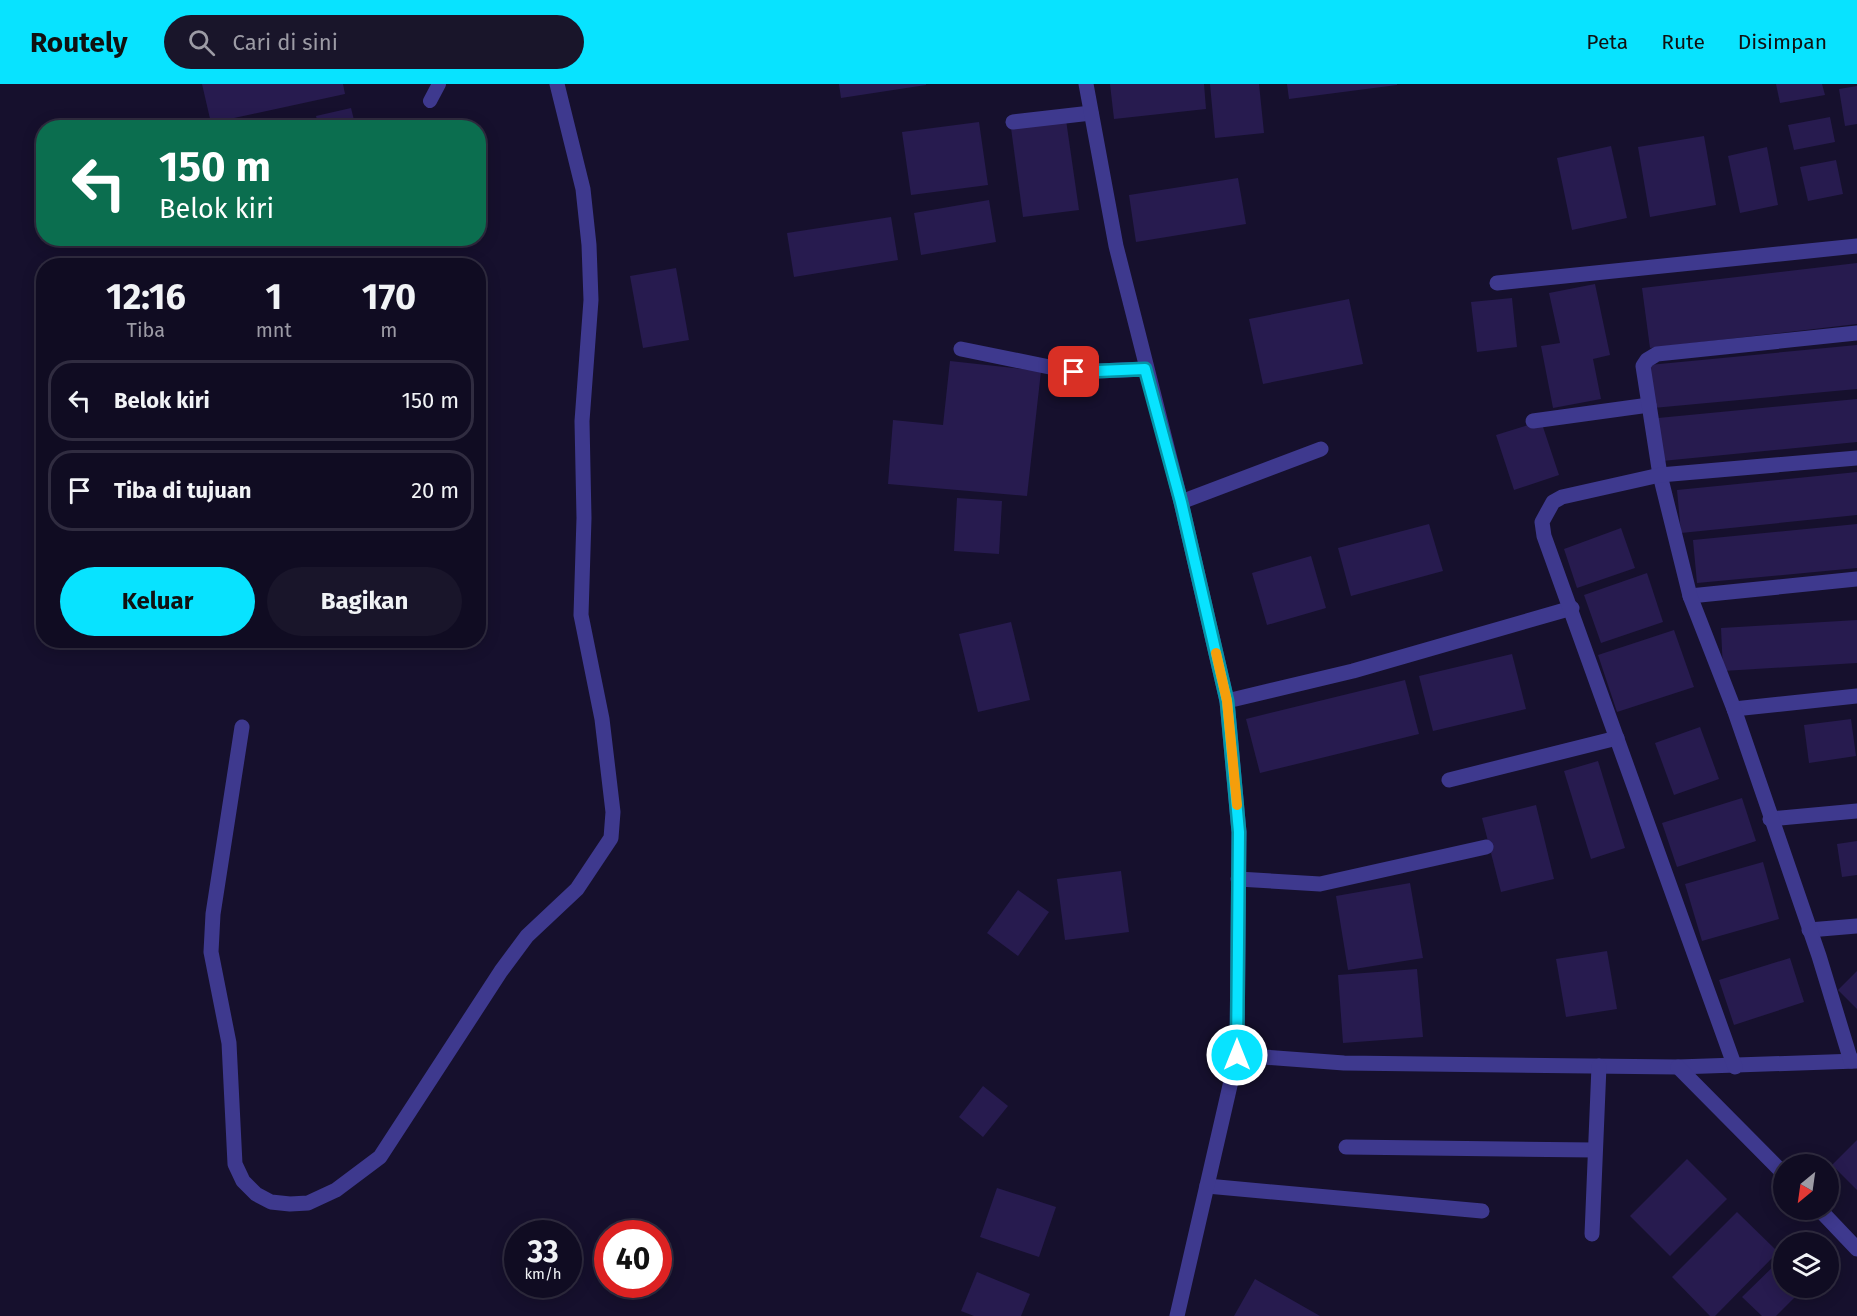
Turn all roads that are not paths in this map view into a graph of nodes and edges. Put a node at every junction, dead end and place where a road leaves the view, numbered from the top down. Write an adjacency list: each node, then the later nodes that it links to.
1 (439, 84): 4 (lane)
2 (557, 84): 24 (street)
3 (1086, 84): 5 (street)
4 (430, 101)
5 (1090, 113): 6 (street); 11 (street)
6 (1013, 122)
7 (1857, 246): 8 (street)
8 (1497, 283)
9 (1857, 333): 12 (street)
10 (961, 349): 11 (street)
11 (1145, 369): 17 (street)
12 (1648, 405): 13 (street); 16 (street)
13 (1533, 421)
14 (1321, 449): 17 (street)
15 (1857, 458): 16 (street)
16 (1660, 476): 19 (street); 20 (street)
17 (1181, 502): 22 (street)
18 (1857, 579): 19 (street)
19 (1690, 597): 23 (street)
20 (1572, 608): 22 (street); 25 (street)
21 (1857, 696): 23 (street)
22 (1227, 701): 30 (street)
23 (1734, 709): 28 (street)
24 (242, 728)
25 (1617, 738): 26 (street); 37 (street)
26 (1449, 780)
27 (1857, 811): 28 (street)
28 (1770, 819): 32 (street)
29 (1486, 847): 30 (street)
30 (1238, 879): 33 (street)
31 (1857, 926): 32 (street)
32 (1809, 930): 34 (street)
33 (1237, 1055): 35 (street); 41 (street)
34 (1854, 1061): 37 (street)
35 (1599, 1066): 36 (street); 39 (street)
36 (1678, 1067): 37 (street); 40 (street)
37 (1735, 1067)
38 (1346, 1147): 39 (street)
39 (1595, 1150): 44 (street)
40 (1773, 1162)
41 (1207, 1186): 42 (street); 46 (street)
42 (1482, 1211)
43 (1830, 1220): 45 (street)
44 (1592, 1234)
45 (1857, 1248)
46 (1177, 1316)

